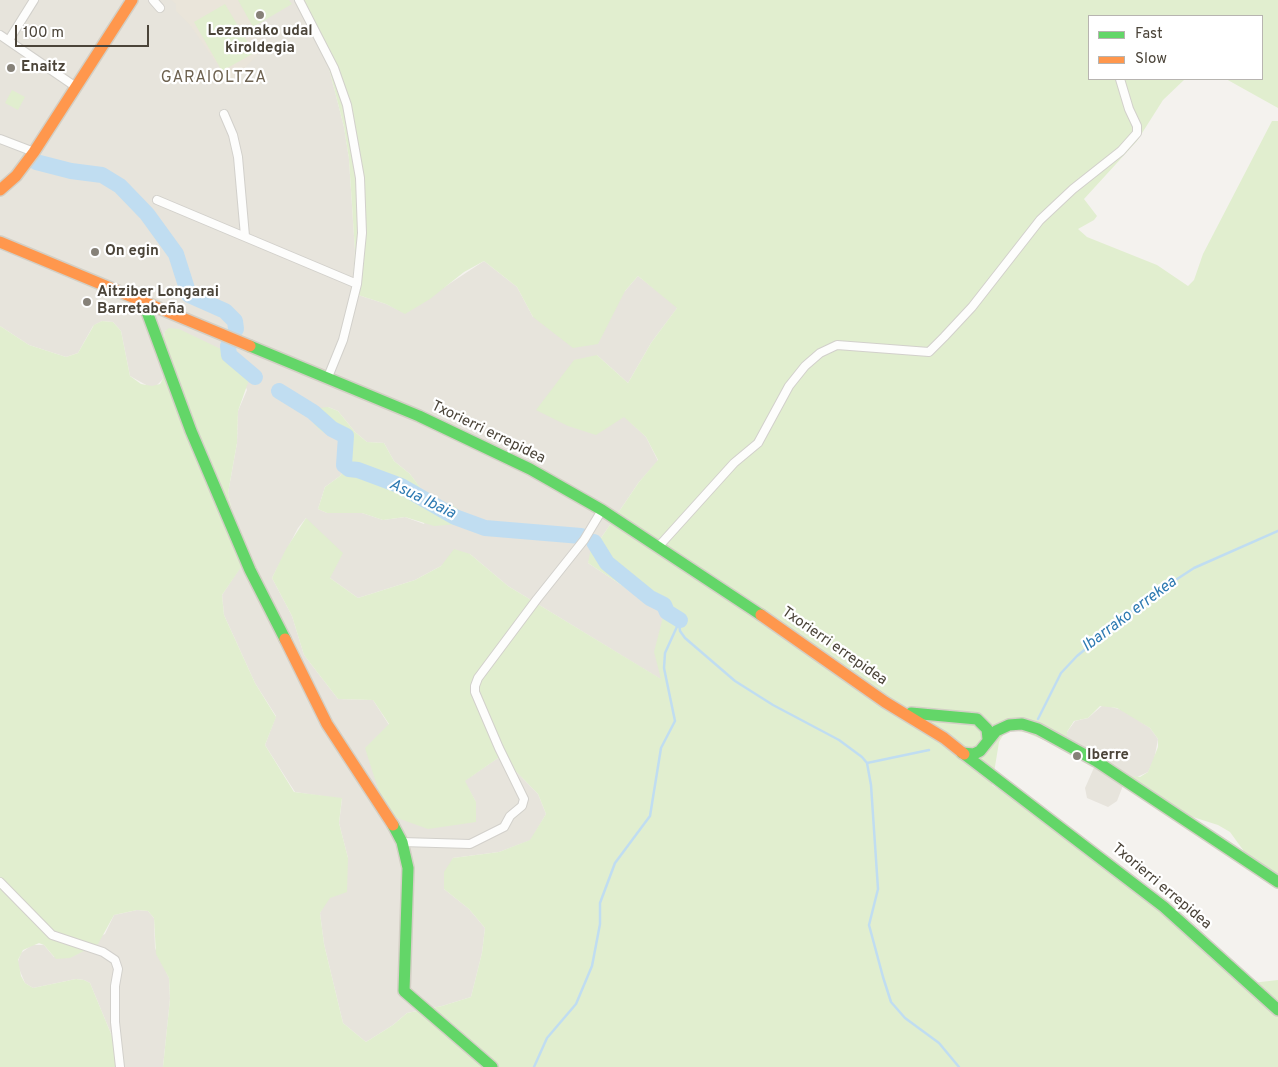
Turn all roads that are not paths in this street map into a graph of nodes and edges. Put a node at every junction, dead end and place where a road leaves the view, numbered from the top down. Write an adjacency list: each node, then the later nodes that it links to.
1 (34, 0): 7 (street)
2 (132, 0): 9 (street)
3 (153, 0): 5 (street)
4 (299, 0): 17 (street)
5 (160, 8)
6 (0, 35): 7 (street)
7 (9, 40): 9 (street)
8 (1120, 80): 21 (street)
9 (76, 87): 12 (street)
10 (224, 114): 15 (street)
11 (0, 139): 12 (street)
12 (34, 152): 13 (street)
13 (0, 190)
14 (157, 200): 15 (street)
15 (245, 236): 17 (street)
16 (0, 242): 18 (street, Txorierri errepidea)
17 (357, 284): 19 (street)
18 (143, 301): 19 (street, Txorierri errepidea); 28 (street)
19 (328, 377): 20 (street, Txorierri errepidea)
20 (602, 510): 21 (street, Txorierri errepidea); 28 (street)
21 (659, 546): 22 (street, Txorierri errepidea)
22 (902, 711): 23 (street); 24 (street, Txorierri errepidea)
23 (947, 718): 24 (street); 25 (street)
24 (944, 738): 26 (street, Txorierri errepidea)
25 (987, 742): 26 (street); 27 (street); 30 (street)
26 (961, 752): 27 (street, Txorierri errepidea)
27 (995, 775): 31 (street, Txorierri errepidea)
28 (402, 842): 33 (street)
29 (0, 882): 32 (street)
30 (1278, 882)
31 (1278, 1010)
32 (120, 1067)
33 (492, 1067)

